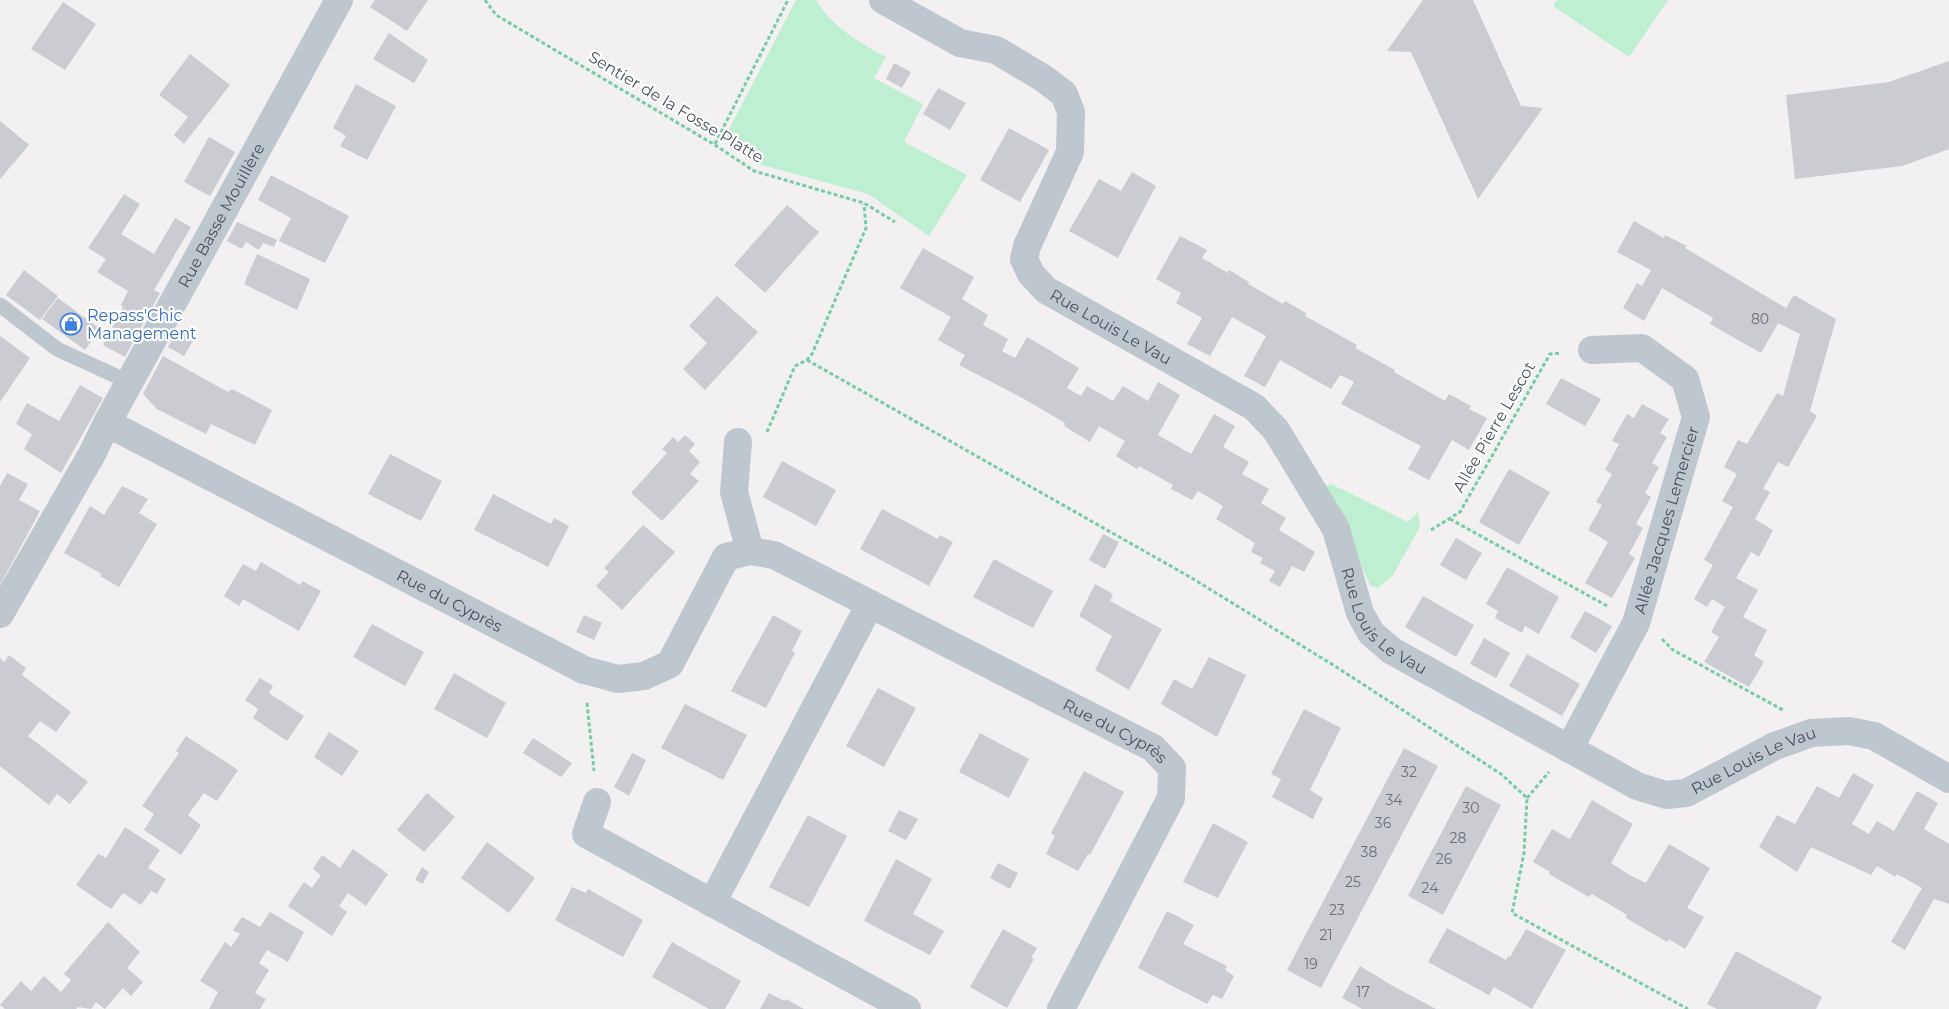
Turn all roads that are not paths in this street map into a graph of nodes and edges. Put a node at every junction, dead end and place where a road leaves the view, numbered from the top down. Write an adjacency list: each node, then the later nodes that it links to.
1 (339, 0): 5 (street, Rue Basse Mouillère)
2 (883, 0): 11 (street, Rue Louis Le Vau)
3 (0, 305): 5 (lane)
4 (1592, 350): 11 (street, Allée Jacques Lemercier)
5 (129, 382): 6 (street, Rue Basse Mouillère)
6 (107, 423): 8 (street, Rue du Cyprès); 10 (street, Rue Basse Mouillère)
7 (751, 442): 8 (street)
8 (750, 551): 9 (street, Rue du Cyprès)
9 (870, 604): 14 (street); 16 (street, Rue du Cyprès)
10 (0, 614)
11 (1569, 748): 12 (street, Rue Louis Le Vau)
12 (1949, 779)
13 (597, 802): 14 (street)
14 (712, 903): 15 (street)
15 (908, 1009)
16 (1061, 1009)

